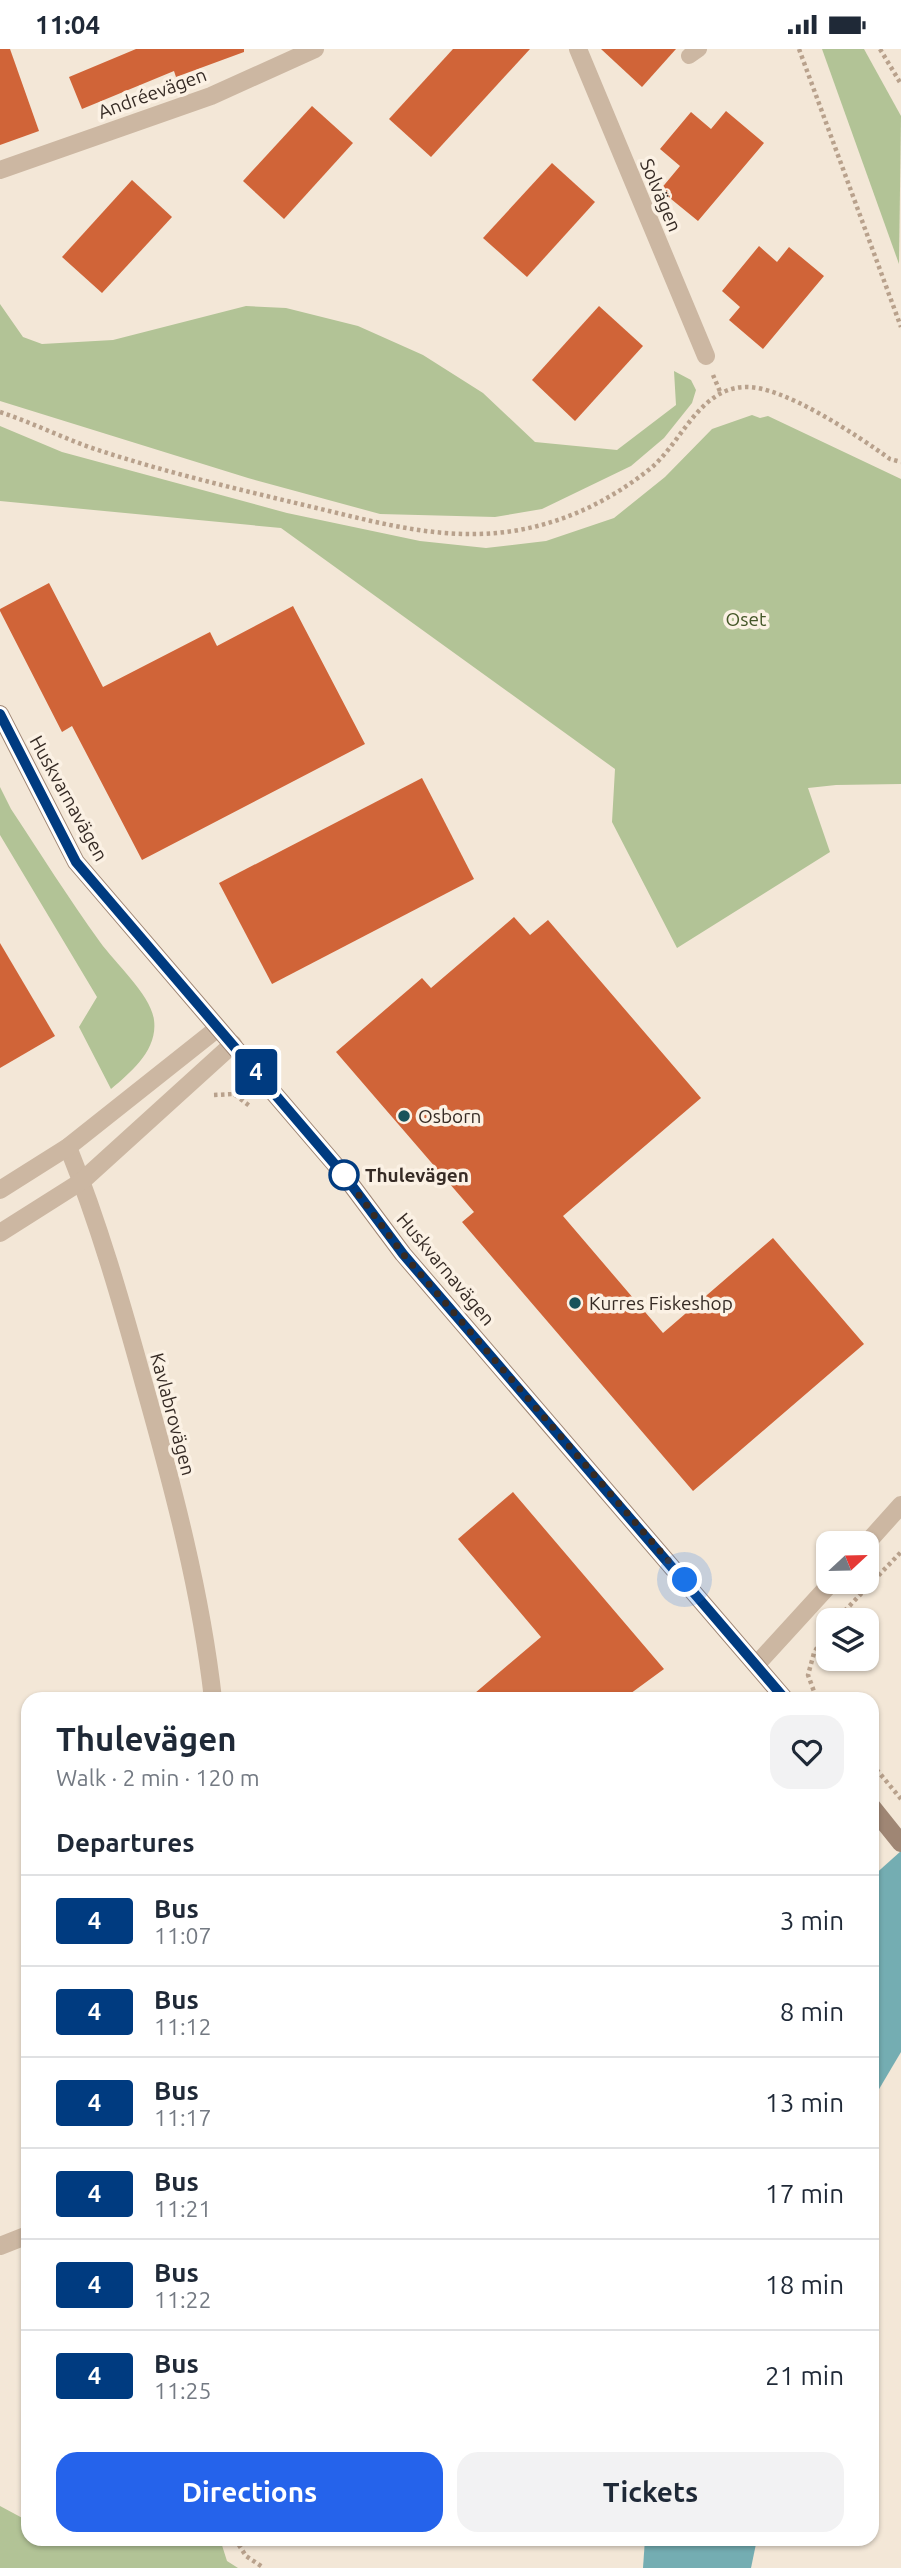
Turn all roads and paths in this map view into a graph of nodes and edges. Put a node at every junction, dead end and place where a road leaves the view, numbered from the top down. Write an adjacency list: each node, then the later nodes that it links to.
1 (316, 49): 6 (street, Andréevägen)
2 (578, 49): 8 (street, Solvägen)
3 (799, 49): 7 (path)
4 (880, 49): 5 (path)
5 (901, 84)
6 (0, 170)
7 (901, 327)
8 (706, 356)
9 (0, 412): 10 (path)
10 (901, 462)
11 (0, 714): 12 (street, Huskvarnavägen)
12 (218, 1028): 13 (street, Huskvarnavägen); 14 (street)
13 (233, 1044): 15 (street); 24 (street, Huskvarnavägen)
14 (68, 1147): 15 (street, Kavlabrovägen); 16 (street)
15 (82, 1181): 17 (street); 25 (street, Kavlabrovägen)
16 (0, 1189)
17 (0, 1233)
18 (901, 1505): 19 (street)
19 (878, 1531)
20 (901, 1552): 22 (path)
21 (821, 1594): 24 (street)
22 (847, 1608)
23 (816, 1649): 27 (path)
24 (757, 1664): 26 (street, Huskvarnavägen)
25 (212, 1692)
26 (779, 1692)
27 (814, 1692)
28 (879, 1773): 29 (path)
29 (901, 1799)
30 (879, 1816): 31 (street)
31 (901, 1843)
32 (21, 2238): 33 (street)
33 (0, 2246)
34 (240, 2546): 35 (path)
35 (264, 2568)

